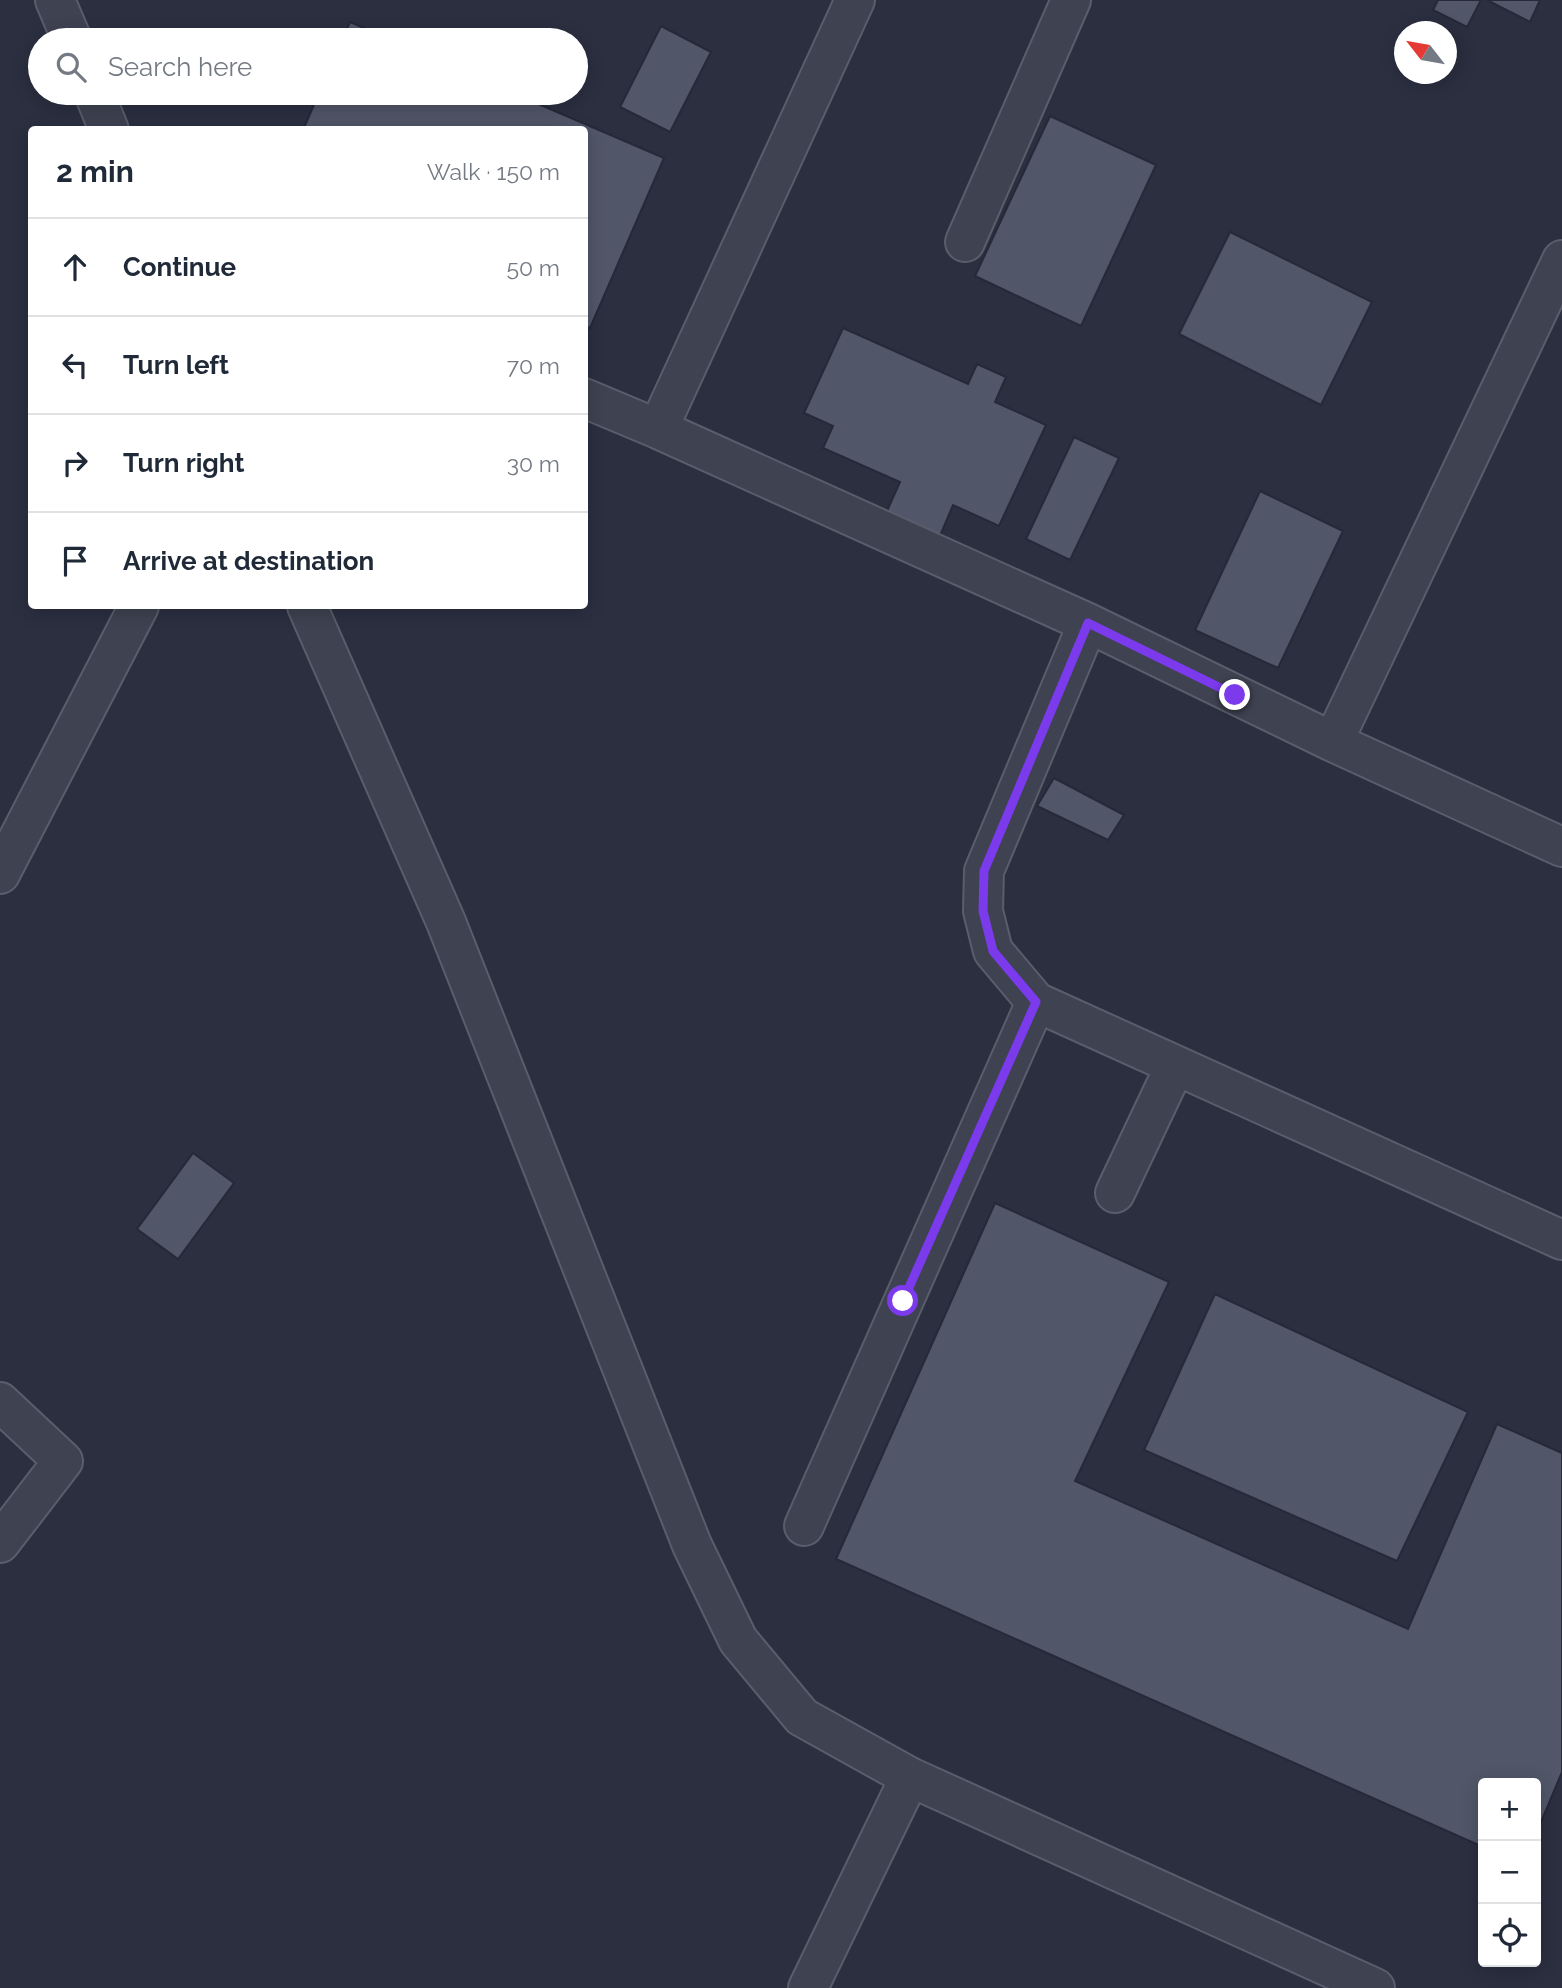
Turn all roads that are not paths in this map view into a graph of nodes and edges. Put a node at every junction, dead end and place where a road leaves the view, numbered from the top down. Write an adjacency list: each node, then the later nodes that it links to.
1 (55, 0): 4 (lane)
2 (855, 0): 10 (lane)
3 (1071, 0): 7 (lane)
4 (67, 28)
5 (99, 105): 6 (lane)
6 (107, 126)
7 (965, 242)
8 (1562, 260): 14 (lane)
9 (588, 400): 10 (lane)
10 (658, 429): 13 (lane)
11 (137, 609): 16 (lane)
12 (308, 609): 24 (lane)
13 (1088, 623): 14 (lane); 17 (lane)
14 (1333, 742): 15 (lane)
15 (1562, 847)
16 (0, 874)
17 (1036, 1002): 18 (lane); 22 (lane)
18 (1175, 1066): 19 (lane); 20 (lane)
19 (1115, 1193)
20 (1562, 1240)
21 (0, 1402): 23 (lane)
22 (804, 1525)
23 (0, 1544)
24 (911, 1777): 25 (lane); 26 (lane)
25 (808, 1988)
26 (1375, 1988)

